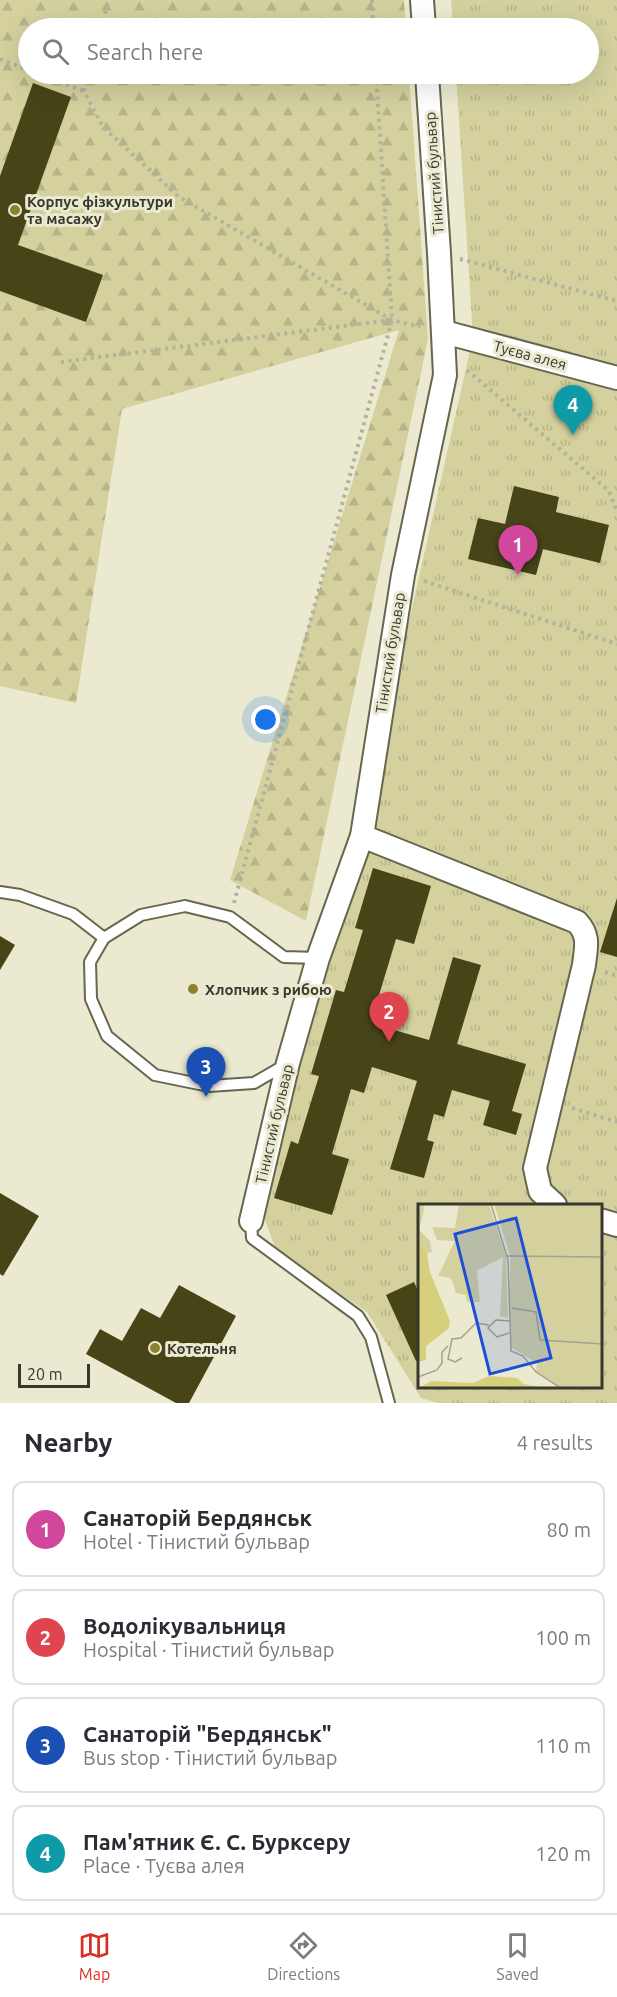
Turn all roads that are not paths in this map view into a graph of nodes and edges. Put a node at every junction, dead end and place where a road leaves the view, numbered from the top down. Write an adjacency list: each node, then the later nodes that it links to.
1 (422, 0): 2 (street)
2 (423, 18)
3 (428, 84): 4 (street, Тінистий бульвар)
4 (444, 342): 5 (street, Туєва алея); 6 (street, Тінистий бульвар)
5 (617, 378)
6 (362, 836): 9 (street, Тінистий бульвар); 11 (street)
7 (0, 892): 8 (lane)
8 (104, 938): 9 (lane); 10 (lane)
9 (318, 957): 10 (street, Тінистий бульвар)
10 (288, 1063): 12 (street, Тінистий бульвар)
11 (554, 1204)
12 (251, 1221): 15 (lane)
13 (602, 1221): 14 (street)
14 (617, 1225)
15 (389, 1403)

